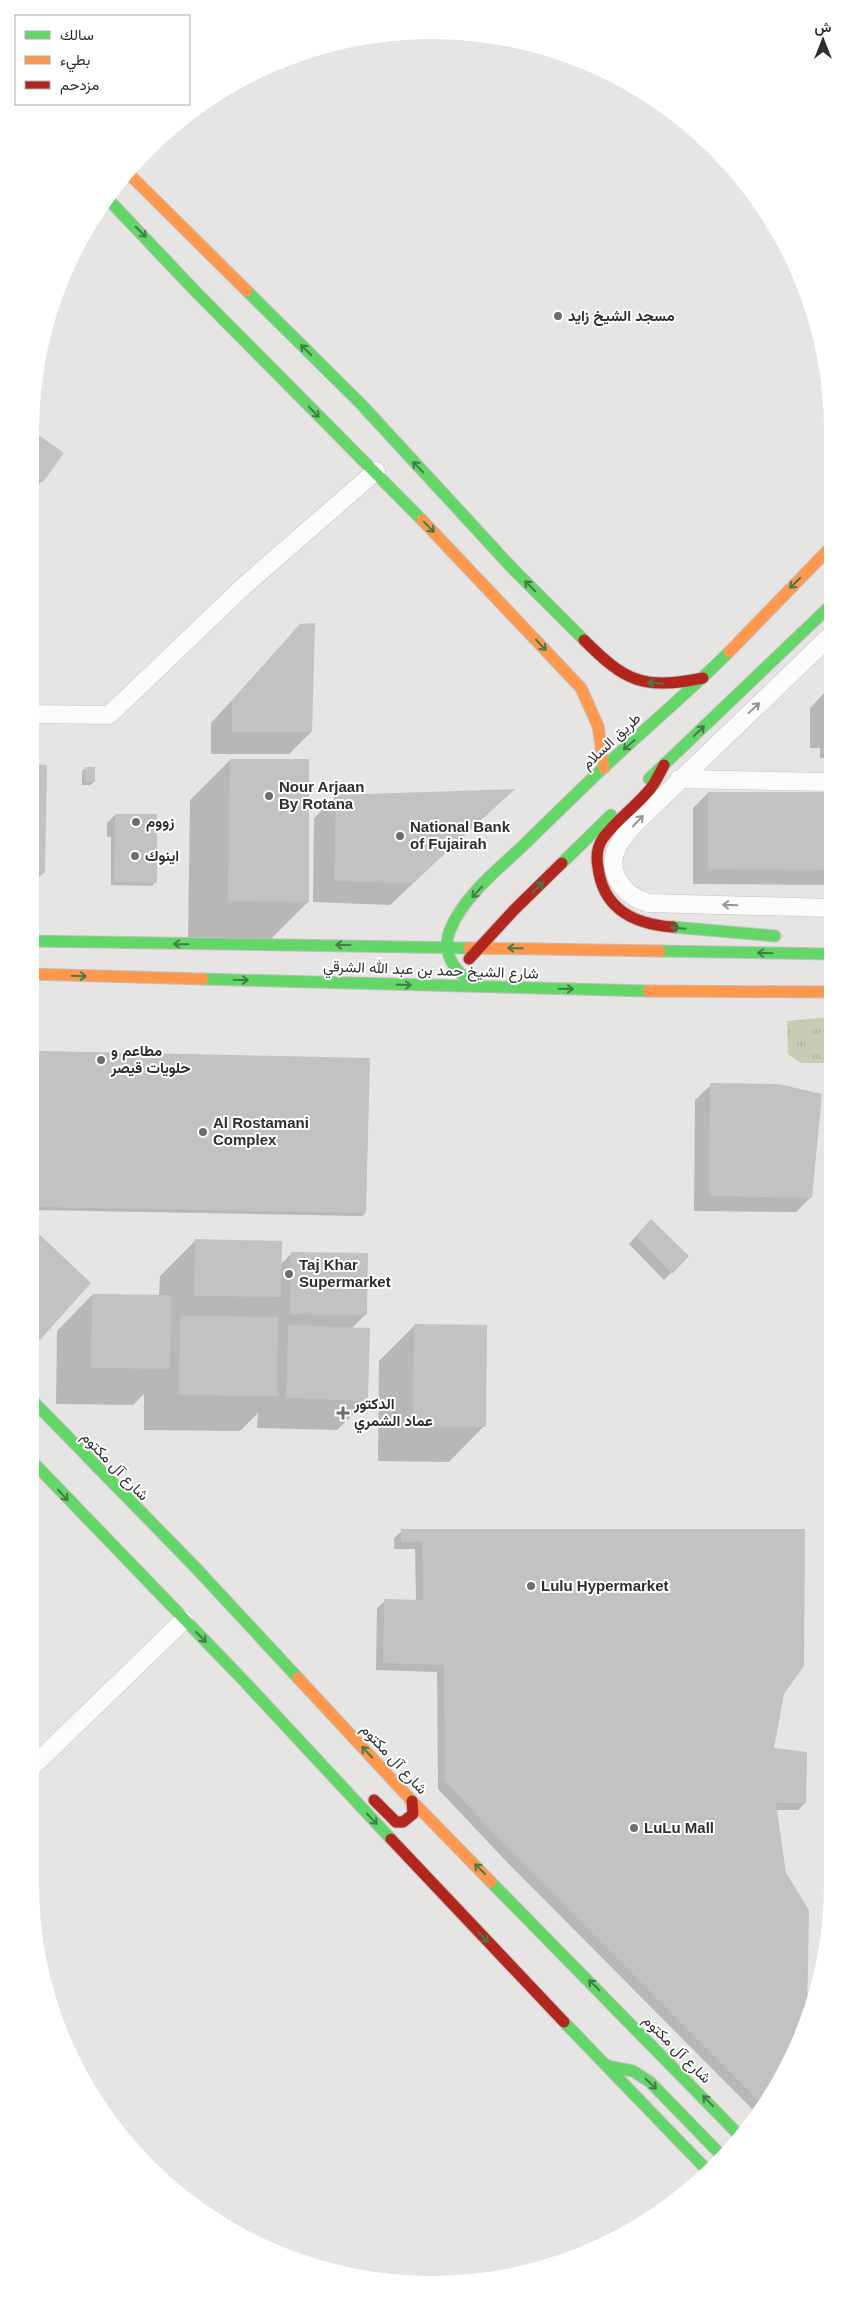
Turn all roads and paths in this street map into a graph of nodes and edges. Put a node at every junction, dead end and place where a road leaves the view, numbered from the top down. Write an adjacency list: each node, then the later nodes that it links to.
1 (132, 177): 3 (main road)
2 (112, 204): 4 (main road, one-way to 4)
3 (200, 245): 4 (main road); 7 (main road, one-way to 3)
4 (164, 258): 5 (main road, one-way to 5)
5 (376, 471): 8 (main road, one-way to 8); 12 (street)
6 (824, 554): 11 (main road, طريق السلام, one-way to 11)
7 (505, 560): 8 (main road); 11 (main road, one-way to 7)
8 (475, 574): 14 (main road, one-way to 14)
9 (824, 612): 13 (main road, one-way to 9)
10 (824, 642): 15 (street, one-way to 10)
11 (703, 678): 14 (main road, طريق السلام, one-way to 14)
12 (39, 714)
13 (664, 765): 18 (main road, one-way to 13); 22 (main road, one-way to 13)
14 (604, 768): 21 (main road, طريق السلام, one-way to 21)
15 (679, 779): 16 (street); 17 (street, one-way to 15)
16 (824, 782)
17 (824, 908)
18 (790, 937)
19 (39, 941): 20 (main road, شارع الشيخ حمد بن عبد الله الشرقي, one-way to 19)
20 (405, 946): 21 (main road, شارع الشيخ حمد بن عبد الله الشرقي); 25 (main road)
21 (447, 947): 22 (main road, شارع الشيخ حمد بن عبد الله الشرقي); 30 (main road)
22 (480, 948): 23 (main road, شارع الشيخ حمد بن عبد الله الشرقي, one-way to 22); 30 (main road)
23 (824, 955)
24 (824, 956): 28 (main road)
25 (422, 959)
26 (519, 961): 27 (main road)
27 (547, 961)
28 (760, 965)
29 (321, 970): 33 (main road)
30 (456, 970): 34 (main road); 35 (main road)
31 (39, 974): 33 (main road, شارع الشيخ حمد بن عبد الله الشرقي, one-way to 33)
32 (503, 975): 36 (main road)
33 (128, 977): 34 (main road, شارع الشيخ حمد بن عبد الله الشرقي, one-way to 34)
34 (425, 985): 35 (main road, شارع الشيخ حمد بن عبد الله الشرقي)
35 (481, 986): 36 (main road, شارع الشيخ حمد بن عبد الله الشرقي)
36 (518, 988): 37 (main road, شارع الشيخ حمد بن عبد الله الشرقي, one-way to 37)
37 (824, 993)
38 (39, 1407): 45 (main road, شارع آل مكتوم, one-way to 38)
39 (39, 1468): 40 (main road, one-way to 40)
40 (184, 1620): 41 (main road, one-way to 41); 43 (street)
41 (244, 1681): 42 (main road); 46 (main road, one-way to 46)
42 (287, 1708)
43 (39, 1759)
44 (364, 1790): 45 (main road)
45 (412, 1801): 47 (main road, شارع آل مكتوم, one-way to 45)
46 (607, 2066): 48 (main road, one-way to 48); 49 (main road)
47 (736, 2132)
48 (718, 2152)
49 (703, 2166)

